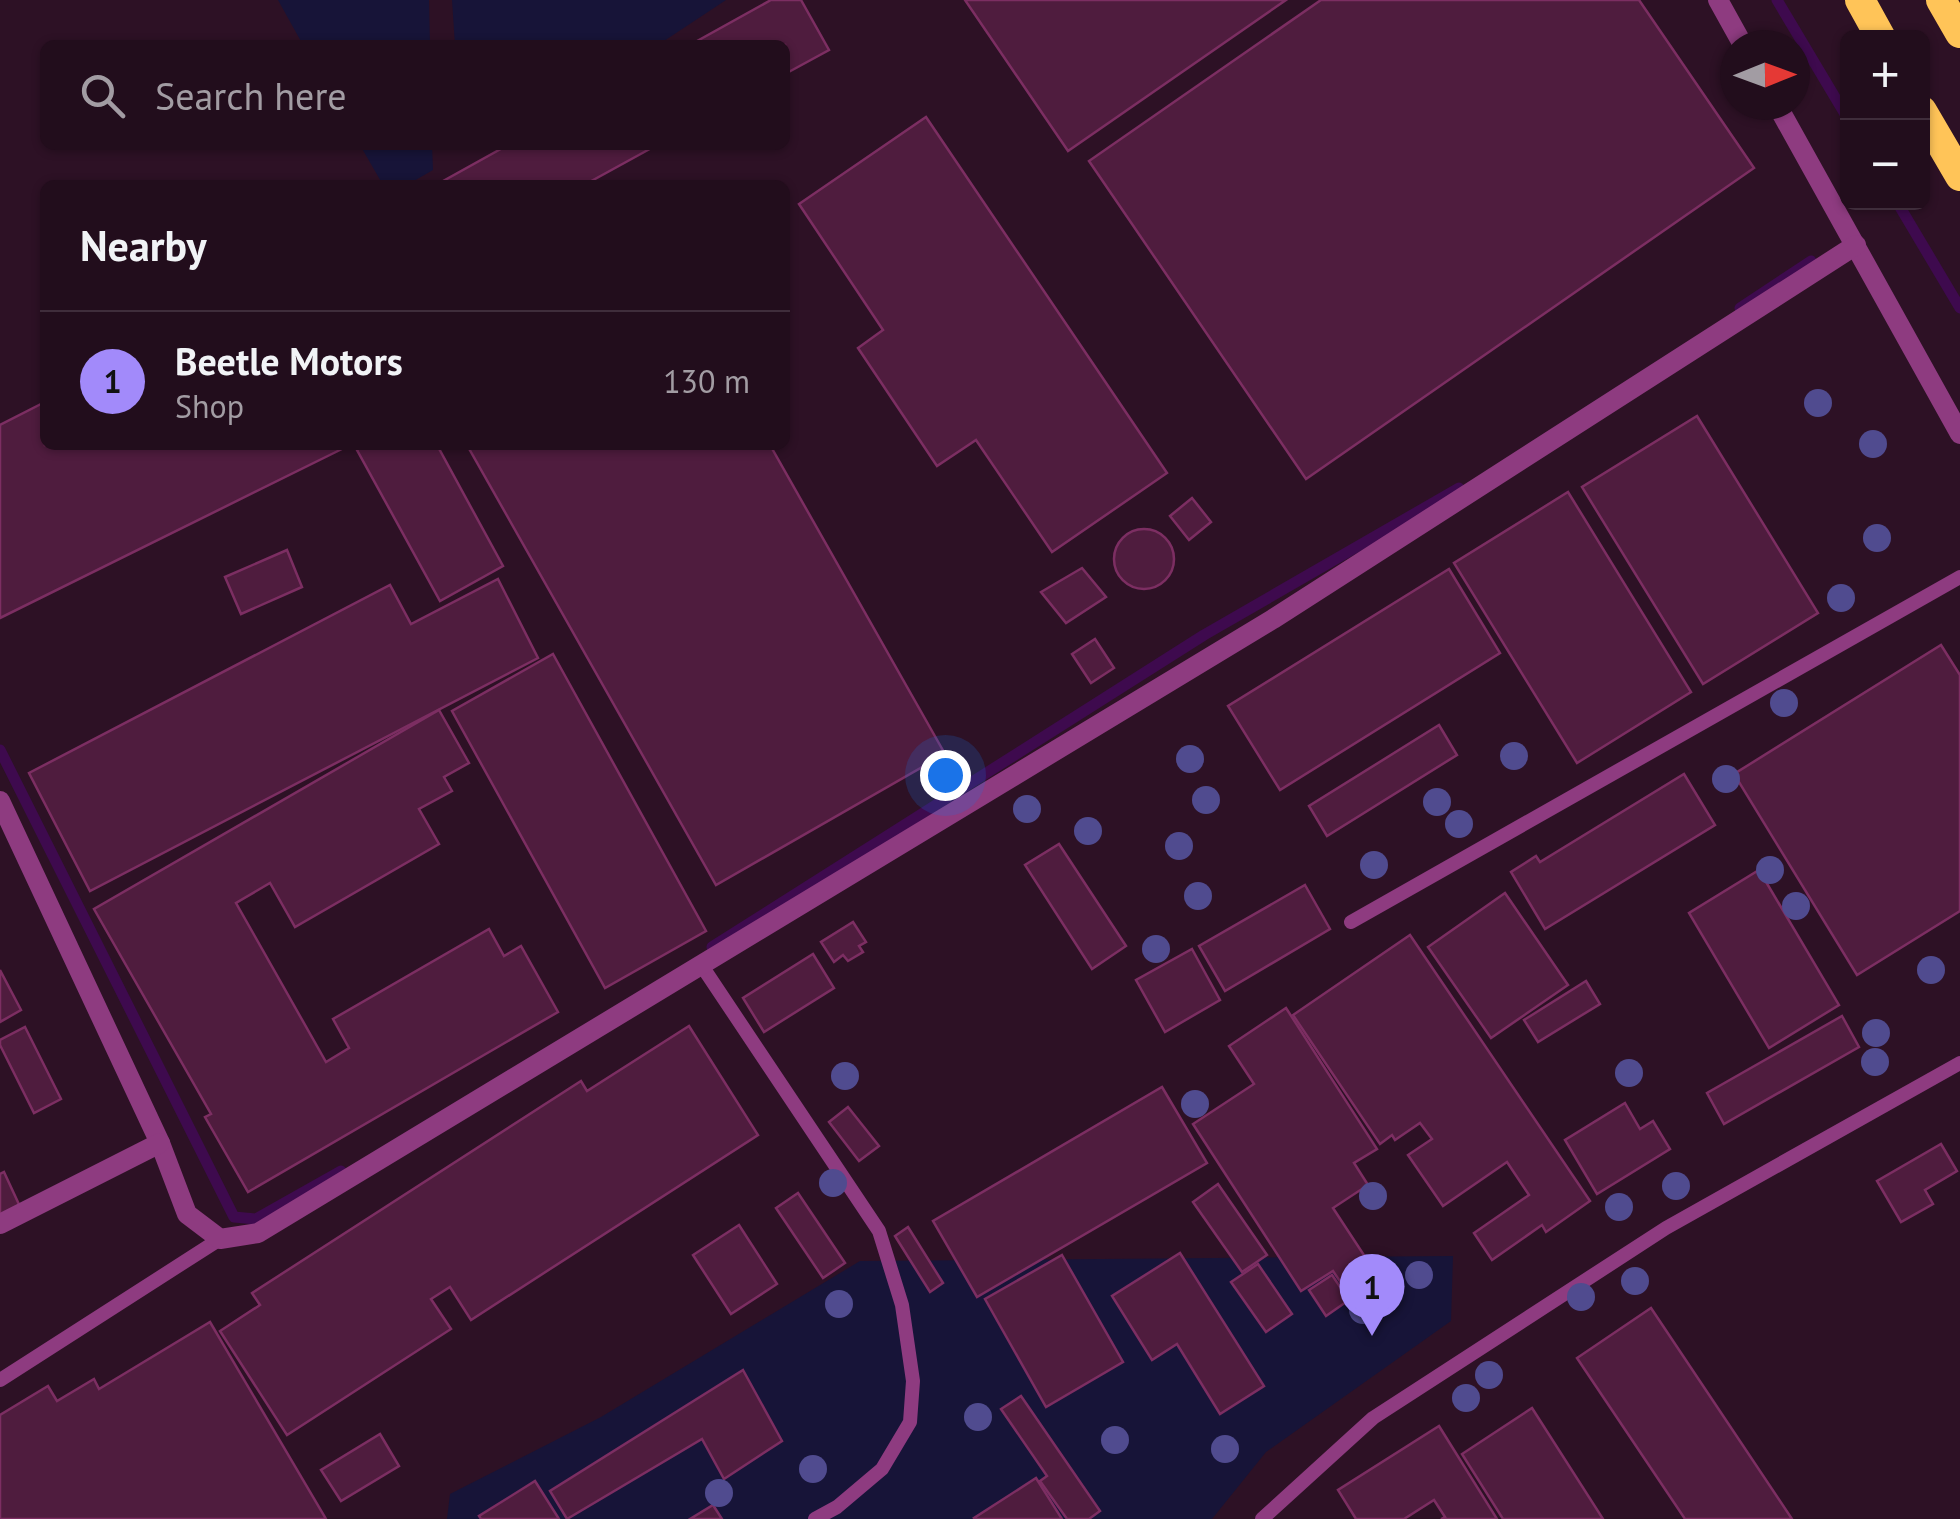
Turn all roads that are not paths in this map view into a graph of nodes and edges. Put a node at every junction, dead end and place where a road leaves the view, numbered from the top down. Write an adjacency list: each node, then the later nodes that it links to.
1 (1718, 0): 4 (street)
2 (1860, 0): 5 (highway)
3 (1941, 0): 6 (highway)
4 (1735, 30)
5 (1877, 30)
6 (1960, 34)
7 (1785, 120): 10 (street)
8 (1928, 120): 9 (highway)
9 (1960, 176)
10 (1856, 246): 11 (street); 15 (street)
11 (1960, 434)
12 (1960, 577): 14 (lane)
13 (0, 801): 17 (street)
14 (1351, 922)
15 (702, 966): 19 (street); 21 (lane)
16 (1960, 1063): 22 (lane)
17 (160, 1143): 18 (street); 19 (street)
18 (0, 1224)
19 (220, 1239): 20 (lane)
20 (0, 1380)
21 (815, 1519)
22 (1262, 1519)

